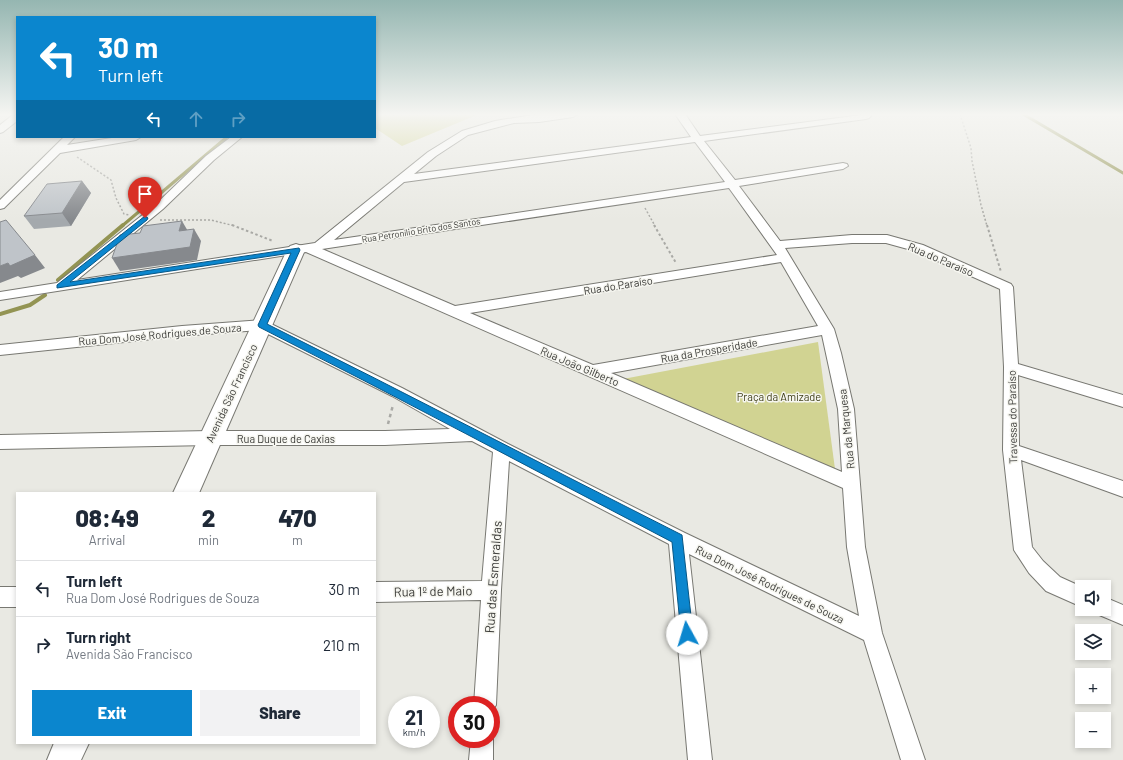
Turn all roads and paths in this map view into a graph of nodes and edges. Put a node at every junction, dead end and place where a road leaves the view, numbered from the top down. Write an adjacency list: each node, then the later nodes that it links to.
1 (61, 149): 7 (street)
2 (221, 149): 14 (street)
3 (439, 149): 9 (street)
4 (620, 149): 9 (street)
5 (705, 149): 10 (street, Rua da Marquesa)
6 (971, 149): 19 (path)
7 (58, 150): 12 (street); 13 (path)
8 (843, 166): 10 (street, Rua Petronílio Brito dos Santos)
9 (401, 179): 15 (street)
10 (732, 184): 11 (street, Rua Petronílio Brito dos Santos); 16 (street, Rua da Marquesa)
11 (640, 199): 15 (street, Rua Petronílio Brito dos Santos); 17 (path)
12 (0, 206)
13 (124, 214)
14 (145, 218): 15 (path); 18 (street)
15 (307, 248): 18 (street, Rua Petronílio Brito dos Santos); 21 (street, Rua João Gilberto); 22 (street, Avenida São Francisco)
16 (781, 252): 17 (street, Rua do Paraíso); 19 (street, Rua do Paraíso); 23 (street, Rua da Marquesa)
17 (684, 275): 21 (street, Rua do Paraíso)
18 (60, 286): 20 (street, Rua Petronílio Brito dos Santos)
19 (1006, 287): 25 (street, Travessa do Paraíso)
20 (0, 296)
21 (452, 311): 26 (street, Rua João Gilberto)
22 (262, 325): 24 (street, Rua Dom José Rodrigues de Souza); 27 (street, Rua Dom José Rodrigues de Souza); 30 (street, Avenida São Francisco)
23 (826, 329): 26 (street, Rua da Prosperidade); 35 (street, Rua da Marquesa)
24 (0, 350)
25 (1011, 367): 28 (street); 34 (street, Travessa do Paraíso)
26 (592, 371): 35 (street, Rua João Gilberto)
27 (397, 392): 29 (street, Rua Dom José Rodrigues de Souza); 31 (path)
28 (1123, 401)
29 (475, 434): 31 (street, Rua Duque de Caxias); 33 (street, Rua Dom José Rodrigues de Souza)
30 (210, 438): 31 (street, Rua Duque de Caxias); 32 (street, Rua Duque de Caxias); 37 (street, Avenida São Francisco)
31 (385, 438)
32 (0, 442)
33 (502, 449): 38 (street, Rua Dom José Rodrigues de Souza); 39 (street, Rua das Esmeraldas)
34 (1011, 450): 36 (street); 41 (street, Travessa do Paraíso)
35 (852, 484): 46 (street, Rua da Marquesa)
36 (1123, 489)
37 (186, 492)
38 (678, 539): 46 (street, Rua Dom José Rodrigues de Souza); 52 (street)
39 (491, 590): 40 (street, Rua 1º de Maio); 47 (street, Rua das Esmeraldas)
40 (376, 592)
41 (1075, 594)
42 (0, 597): 43 (street)
43 (16, 597)
44 (1111, 610): 45 (street)
45 (1123, 615)
46 (872, 633): 53 (street, Rua da Marquesa)
47 (485, 696)
48 (72, 744): 50 (street)
49 (482, 748): 51 (street)
50 (64, 760)
51 (481, 760)
52 (700, 760)
53 (913, 760)

